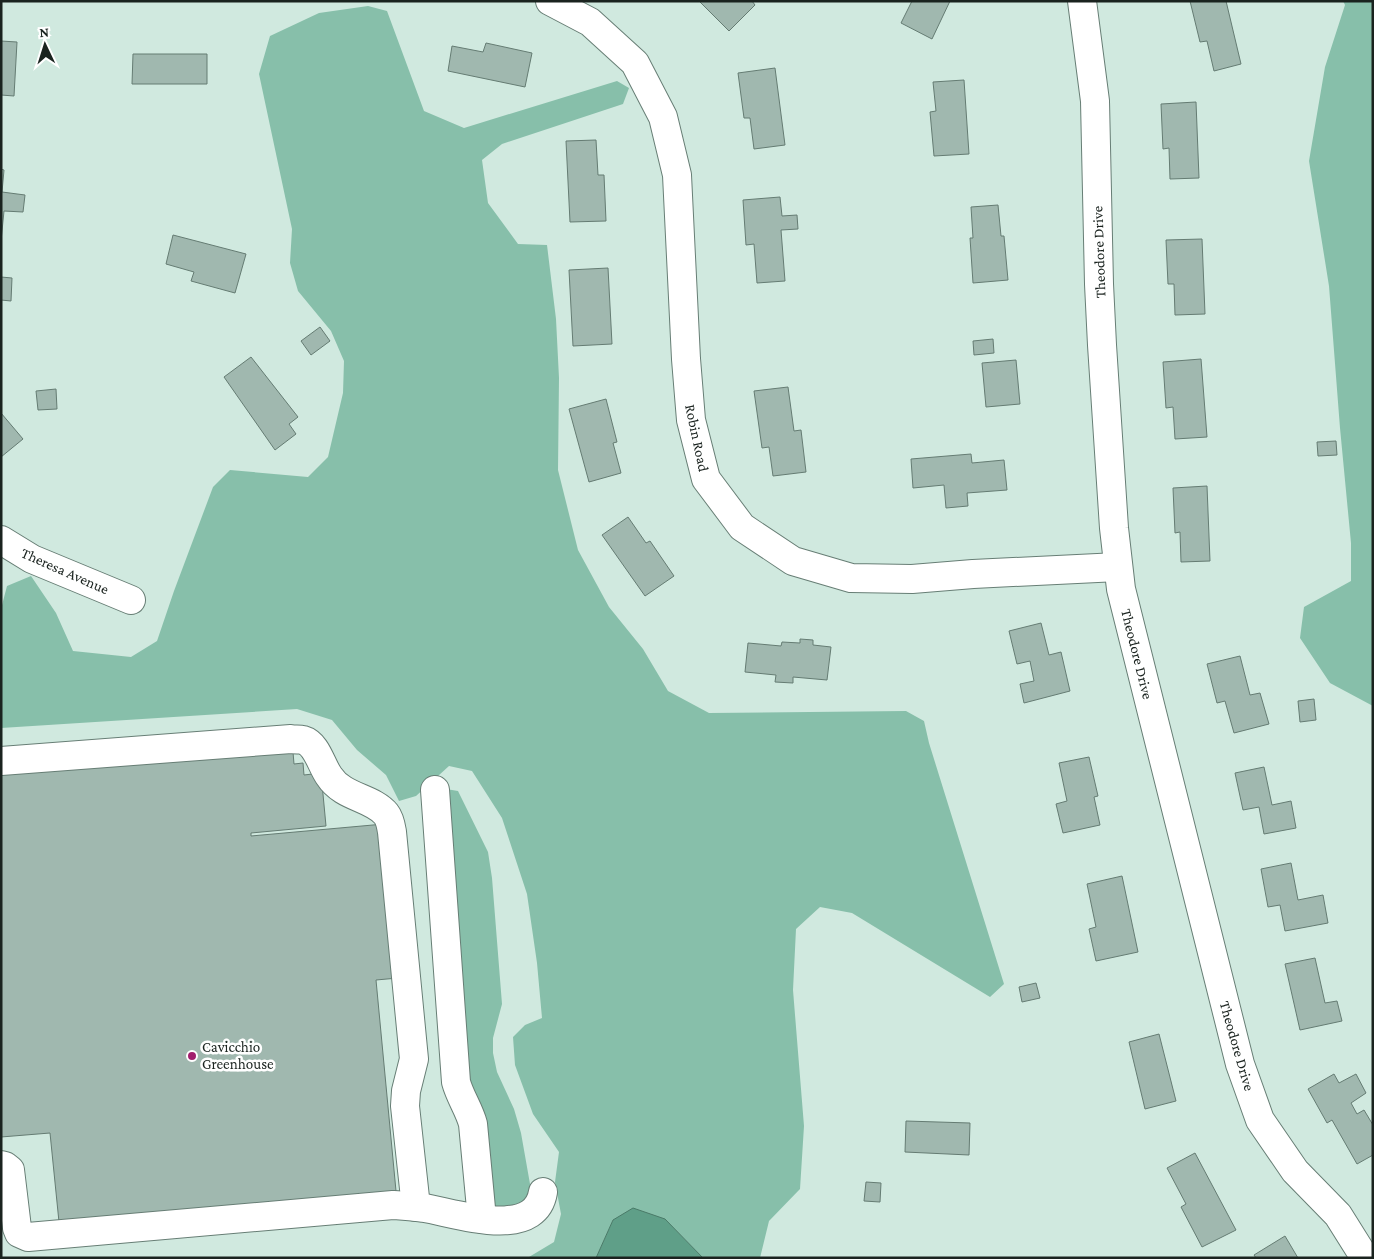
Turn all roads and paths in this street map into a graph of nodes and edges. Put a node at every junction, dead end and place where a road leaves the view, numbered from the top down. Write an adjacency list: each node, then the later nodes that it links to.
1 (550, 1): 4 (street, Robin Road)
2 (1082, 1): 4 (street, Theodore Drive)
3 (1, 540): 5 (street, Theresa Avenue)
4 (1118, 567): 12 (street, Theodore Drive)
5 (131, 600)
6 (1, 761): 10 (street)
7 (435, 790): 11 (street)
8 (1, 1165): 10 (street)
9 (543, 1192): 11 (street)
10 (416, 1207): 11 (street)
11 (482, 1219)
12 (1365, 1258)

